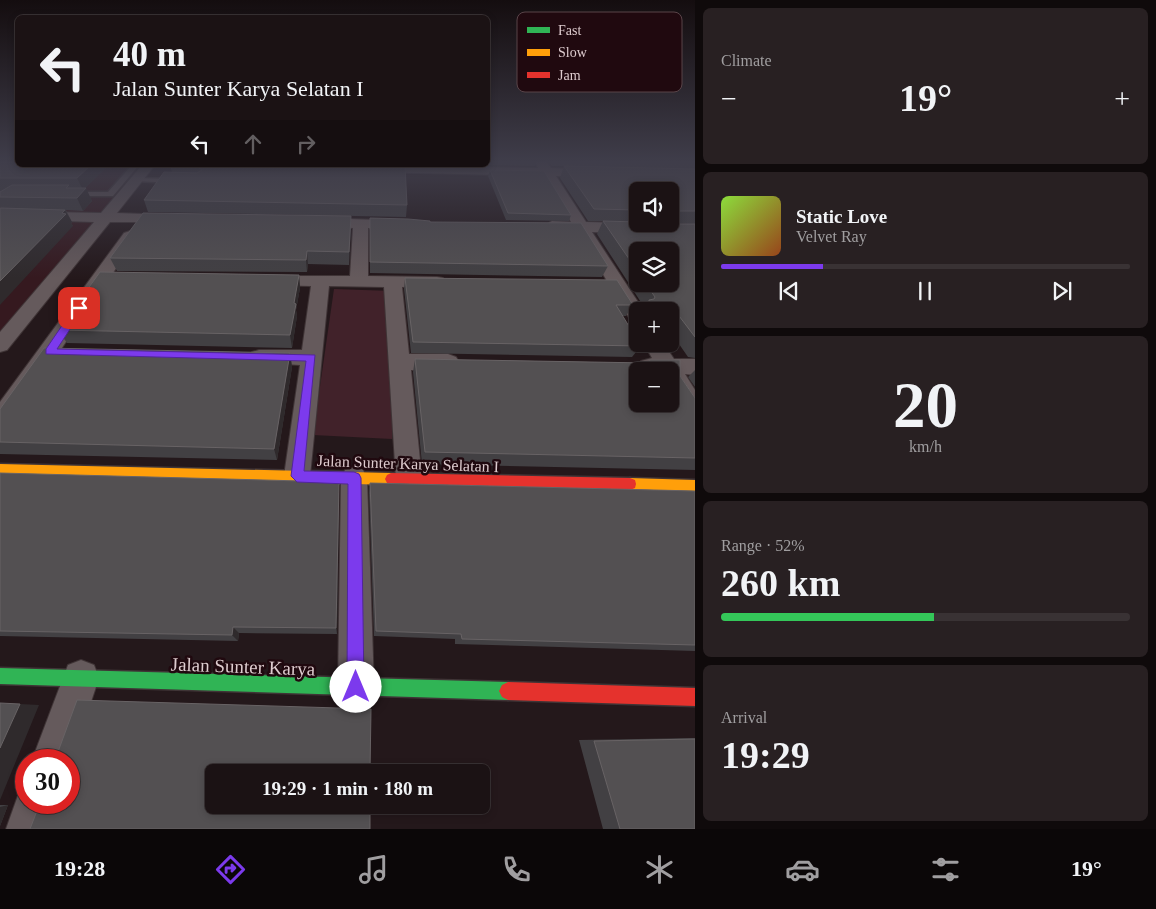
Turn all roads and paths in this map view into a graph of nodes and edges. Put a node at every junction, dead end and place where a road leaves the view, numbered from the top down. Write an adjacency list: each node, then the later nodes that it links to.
1 (119, 201): 4 (street)
2 (565, 201): 11 (street)
3 (0, 215): 4 (street)
4 (105, 217): 5 (street); 22 (street)
5 (143, 218): 6 (street); 31 (street)
6 (190, 220)
7 (304, 222): 8 (street)
8 (361, 224): 9 (street); 16 (street)
9 (419, 224)
10 (534, 226): 11 (street)
11 (582, 227): 12 (street); 20 (street)
12 (689, 230): 13 (street)
13 (695, 242)
14 (254, 280): 15 (street)
15 (321, 281): 16 (street); 24 (street)
16 (359, 281): 17 (street)
17 (393, 281): 18 (street); 25 (street)
18 (452, 282)
19 (598, 284): 20 (street)
20 (618, 284): 21 (street)
21 (629, 302)
22 (0, 345)
23 (244, 356): 24 (street)
24 (312, 358): 33 (street)
25 (400, 362): 26 (street); 35 (street)
26 (469, 363)
27 (679, 366): 28 (street)
28 (695, 367)
29 (679, 384): 30 (street)
30 (695, 409)
31 (0, 420)
32 (0, 469): 33 (street, Jalan Sunter Karya Selatan I)
33 (297, 476): 34 (street, Jalan Sunter Karya Selatan I)
34 (354, 478): 35 (street, Jalan Sunter Karya Selatan I); 39 (street)
35 (409, 480): 36 (street, Jalan Sunter Karya Selatan I)
36 (695, 486)
37 (0, 676): 38 (street, Jalan Sunter Karya)
38 (81, 678): 39 (street, Jalan Sunter Karya); 41 (street)
39 (356, 687): 40 (street, Jalan Sunter Karya)
40 (695, 697)
41 (56, 749)
42 (32, 814): 43 (street)
43 (27, 829)

